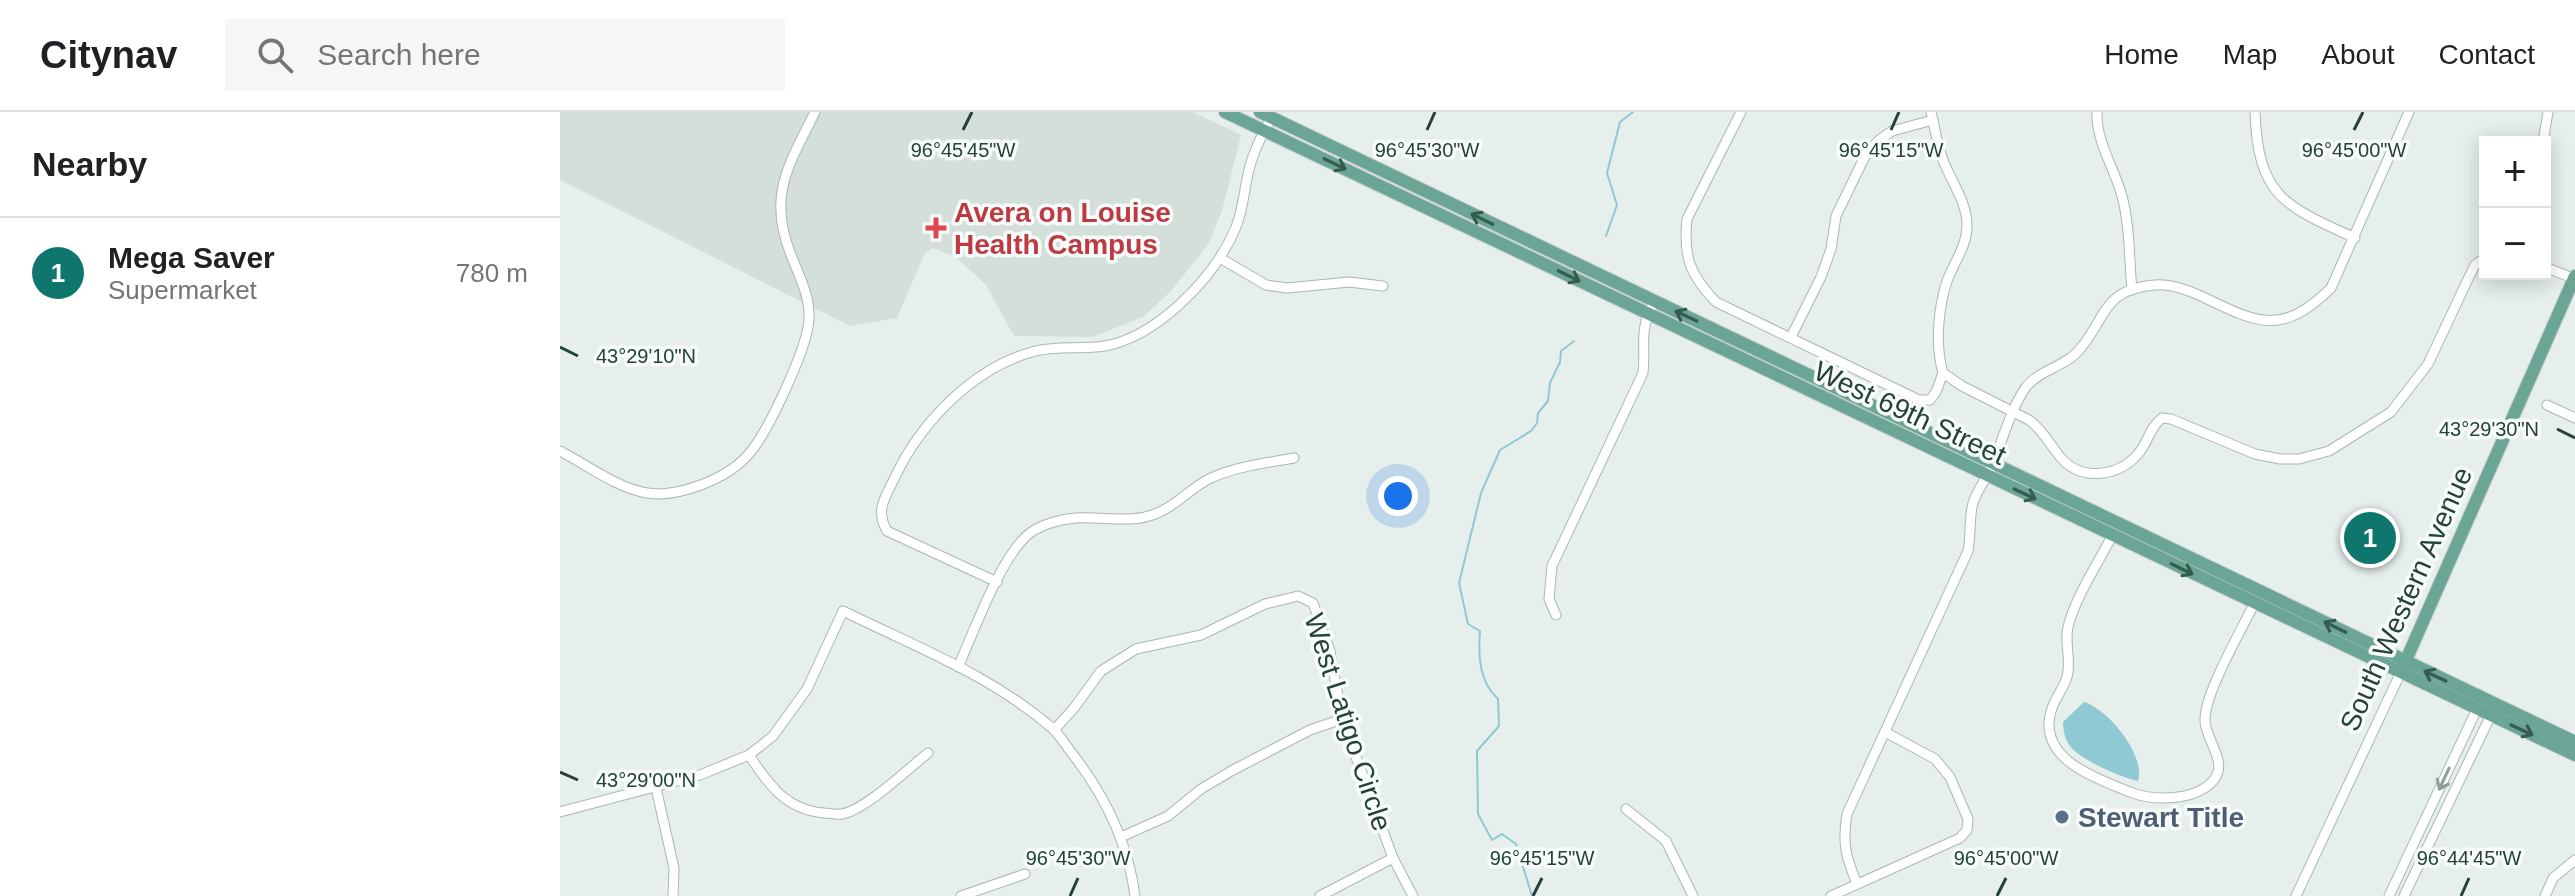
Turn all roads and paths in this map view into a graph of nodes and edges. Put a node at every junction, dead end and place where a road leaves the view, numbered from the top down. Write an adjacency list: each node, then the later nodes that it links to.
1 (815, 112): 28 (street)
2 (1225, 112): 10 (main road, West 69th Street)
3 (1741, 112): 21 (street)
4 (2097, 112): 18 (street)
5 (2255, 112): 12 (street)
6 (2409, 112): 12 (street)
7 (2548, 112): 11 (street)
8 (1265, 115): 10 (street); 19 (main road, West 69th Street, one-way to 8)
9 (1932, 116): 21 (street); 23 (street)
10 (1264, 131): 13 (street); 20 (main road, West 69th Street, one-way to 20)
11 (2544, 136)
12 (2355, 238): 18 (street)
13 (1220, 258): 17 (street); 34 (street)
14 (2479, 262): 26 (street)
15 (2551, 269): 16 (street)
16 (2575, 278): 38 (main road, South Western Avenue)
17 (1383, 286)
18 (2132, 290): 26 (street)
19 (1654, 301): 20 (street); 22 (main road, West 69th Street, one-way to 19)
20 (1648, 314): 24 (main road, West 69th Street); 36 (street)
21 (1791, 337): 23 (street)
22 (1777, 360): 24 (main road); 30 (main road, West 69th Street)
23 (1943, 373): 26 (street)
24 (1770, 374): 31 (main road, West 69th Street)
25 (2547, 405): 27 (street)
26 (2013, 413): 30 (street)
27 (2575, 418)
28 (560, 451)
29 (1294, 458): 34 (street)
30 (1993, 463): 31 (street); 32 (main road, West 69th Street)
31 (1987, 476): 33 (main road, West 69th Street, one-way to 33); 43 (street)
32 (2118, 522): 33 (main road); 38 (main road, West 69th Street, one-way to 32)
33 (2112, 536): 35 (main road, West 69th Street, one-way to 35); 35 (street)
34 (997, 582): 37 (street)
35 (2254, 604): 38 (main road, West 69th Street)
36 (1556, 615)
37 (958, 667): 42 (street); 46 (street)
38 (2402, 668): 39 (main road, West 69th Street); 44 (main road, West 69th Street, one-way to 38); 63 (street, South Western Avenue)
39 (2477, 709): 40 (main road, West 69th Street); 64 (street, one-way to 64)
40 (2491, 715): 47 (main road, West 69th Street, one-way to 47); 65 (street)
41 (1342, 719): 42 (street, West Latigo Circle); 51 (street); 52 (street, West Latigo Circle)
42 (1054, 730): 51 (street)
43 (1885, 732): 55 (street); 55 (street)
44 (2575, 742)
45 (928, 753): 46 (street)
46 (749, 755): 48 (street)
47 (2575, 755)
48 (656, 788): 50 (street); 56 (street)
49 (1626, 809): 61 (street)
50 (560, 812)
51 (1121, 837): 58 (street)
52 (1393, 858): 59 (street); 60 (street, West Latigo Circle)
53 (2575, 860): 66 (street)
54 (1025, 874): 57 (street)
55 (1857, 884): 62 (street)
56 (673, 896)
57 (961, 896)
58 (1135, 896)
59 (1320, 896)
60 (1413, 896)
61 (1693, 896)
62 (1831, 896)
63 (2296, 896)
64 (2389, 896)
65 (2404, 896)
66 (2545, 896)

